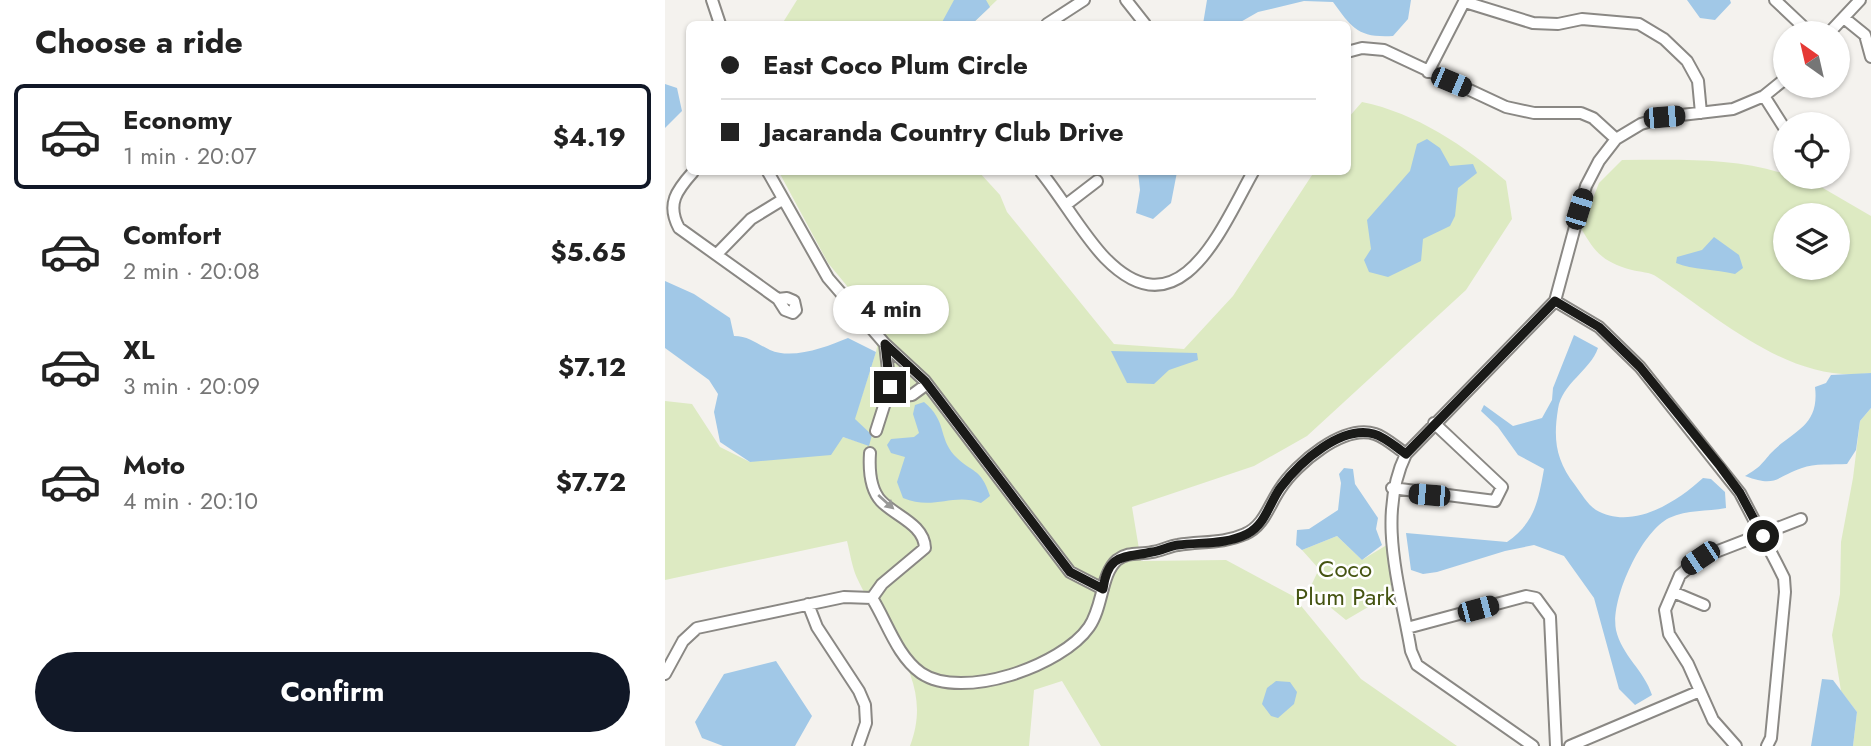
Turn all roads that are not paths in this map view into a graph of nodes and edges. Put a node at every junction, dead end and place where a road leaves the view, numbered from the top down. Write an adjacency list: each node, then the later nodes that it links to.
1 (712, 0): 8 (street)
2 (1084, 0): 9 (street)
3 (1126, 0): 10 (street)
4 (1775, 0): 11 (street)
5 (1860, 0): 7 (street)
6 (1465, 1): 15 (street); 19 (street)
7 (1844, 18): 12 (street); 14 (street)
8 (719, 21)
9 (1052, 21)
10 (1143, 21)
11 (1797, 21)
12 (1841, 21)
13 (1351, 51): 15 (street)
14 (1871, 57)
15 (1428, 72): 20 (street)
16 (1773, 89): 17 (street)
17 (1764, 96): 18 (street); 19 (street)
18 (1774, 112)
19 (1701, 113): 20 (street)
20 (1616, 139): 30 (street)
21 (690, 175): 28 (street)
22 (770, 175): 26 (street)
23 (1043, 175): 27 (street)
24 (1251, 175): 27 (street)
25 (1097, 181): 27 (street)
26 (782, 200): 28 (street); 31 (street)
27 (1067, 204)
28 (718, 253): 29 (street)
29 (778, 299)
30 (1555, 301): 35 (street); 41 (street)
31 (885, 344): 32 (street); 34 (street)
32 (918, 375): 33 (street); 34 (street)
33 (927, 384): 34 (street); 42 (street)
34 (888, 393): 36 (street)
35 (1434, 423): 38 (street); 39 (street)
36 (876, 430)
37 (870, 453): 44 (street, one-way to 44)
38 (1406, 454): 39 (street); 42 (street)
39 (1392, 488): 47 (street)
40 (1801, 519): 41 (street)
41 (1763, 536): 43 (street); 56 (street)
42 (1103, 589): 44 (street)
43 (1673, 592): 46 (street); 49 (street)
44 (872, 598): 45 (street)
45 (808, 604): 48 (street); 51 (street)
46 (1704, 606)
47 (1407, 628): 52 (street); 53 (street)
48 (665, 674)
49 (1700, 691): 50 (street); 55 (street)
50 (1601, 741): 54 (street)
51 (858, 746)
52 (1532, 746)
53 (1556, 746)
54 (1570, 746)
55 (1736, 746)
56 (1767, 746)

